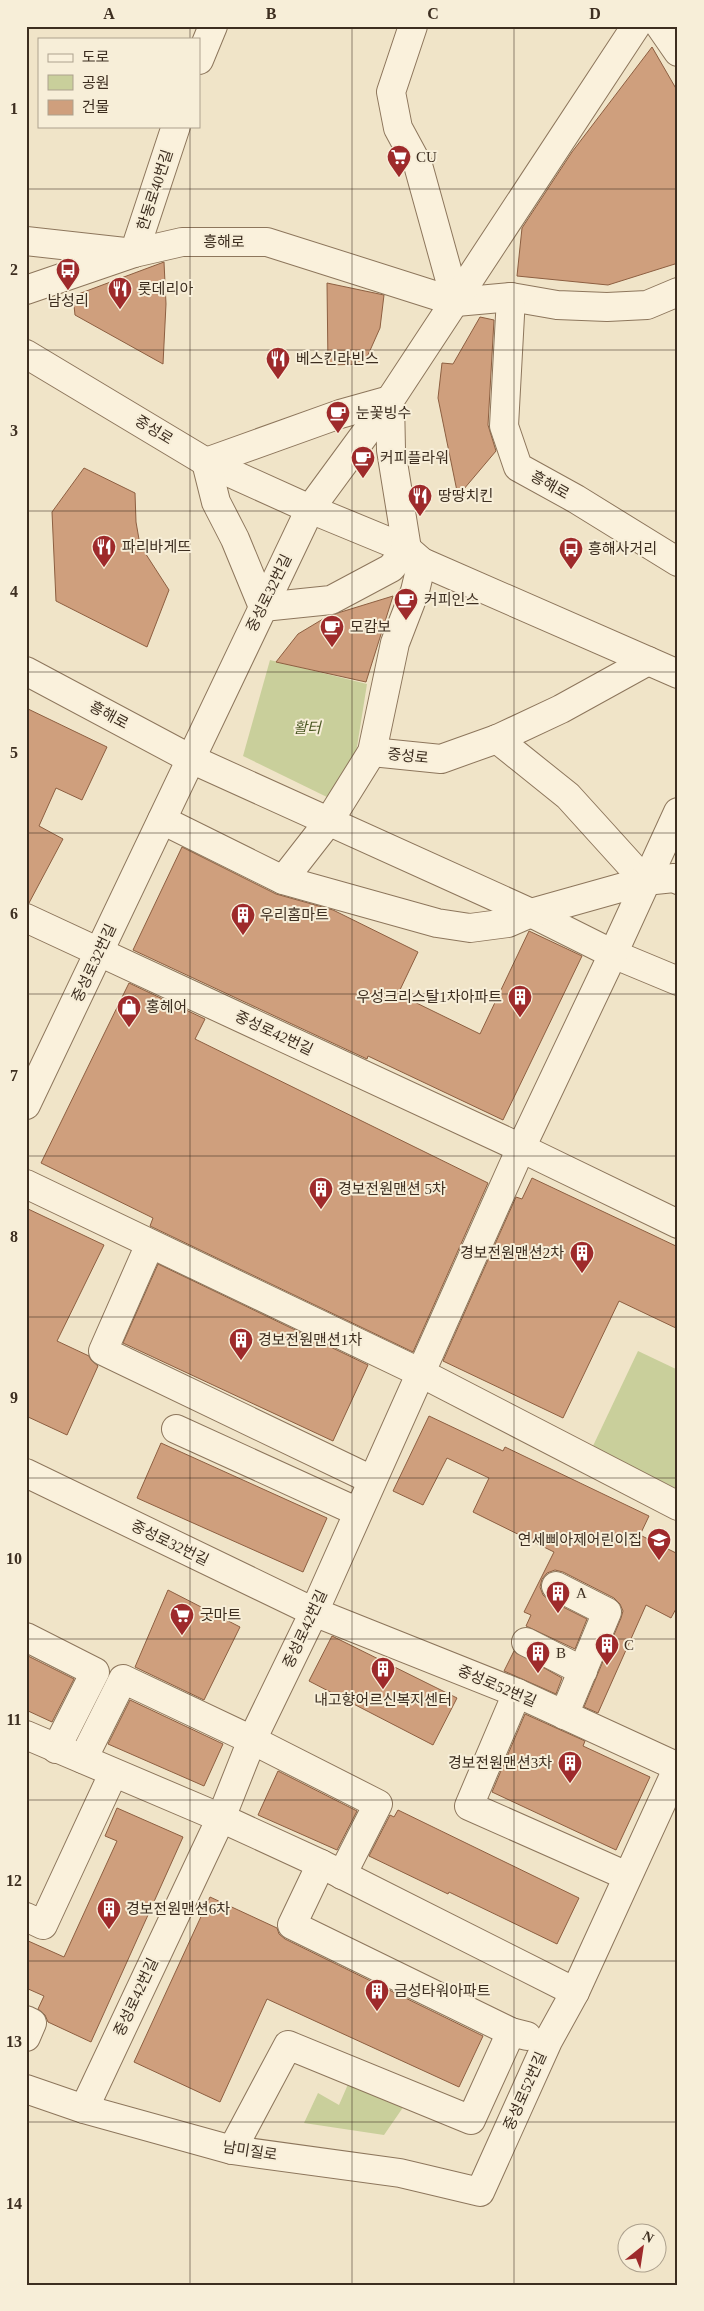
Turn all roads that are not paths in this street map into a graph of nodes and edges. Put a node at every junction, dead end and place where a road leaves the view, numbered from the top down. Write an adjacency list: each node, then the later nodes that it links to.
1 (213, 26): 6 (street)
2 (413, 26): 13 (street)
3 (636, 26): 13 (street, 중성로32번길)
4 (660, 26): 5 (street)
5 (678, 52)
6 (200, 58)
7 (175, 128): 9 (street, 한동로40번길)
8 (26, 241): 9 (street, 흥해로)
9 (134, 253): 10 (street, 흥해로); 13 (street, 흥해로)
10 (26, 290)
11 (678, 292): 12 (street, 흥해로)
12 (511, 297): 13 (street, 흥해로); 19 (street, 흥해로)
13 (456, 302): 15 (street, 중성로32번길)
14 (26, 354): 16 (street, 중성로)
15 (390, 400): 16 (street); 17 (street, 중성로32번길); 18 (street)
16 (206, 462): 17 (street, 중성로); 20 (street)
17 (310, 509): 18 (street, 중성로); 20 (street, 중성로32번길)
18 (414, 556): 20 (street); 21 (street, 중성로); 25 (street, 중성로)
19 (678, 562)
20 (263, 607): 26 (street, 중성로32번길)
21 (648, 661): 23 (street, 중성로); 24 (street, 중성로)
22 (26, 671): 26 (street, 흥해로)
23 (678, 674)
24 (497, 739): 25 (street, 중성로); 32 (street)
25 (372, 752): 29 (street)
26 (191, 759): 28 (street, 중성로32번길); 29 (street)
27 (678, 812): 32 (street, 중성로42번길)
28 (162, 820): 30 (street); 35 (street, 중성로32번길)
29 (329, 821): 30 (street); 33 (street)
30 (283, 880): 33 (street)
31 (678, 880): 32 (street)
32 (645, 881): 33 (street); 36 (street, 중성로42번길)
33 (532, 913): 36 (street)
34 (26, 918): 35 (street, 중성로42번길)
35 (99, 952): 38 (street, 중성로32번길); 39 (street, 중성로42번길)
36 (614, 954): 37 (street); 39 (street, 중성로42번길)
37 (678, 981)
38 (26, 1105)
39 (521, 1148): 41 (street); 43 (street, 중성로42번길)
40 (26, 1184): 42 (street)
41 (678, 1224)
42 (150, 1244): 43 (street); 46 (street)
43 (419, 1372): 46 (street, 중성로42번길); 47 (street)
44 (176, 1429): 48 (street)
45 (26, 1474): 50 (street, 중성로32번길)
46 (372, 1480): 48 (street, 중성로42번길)
47 (678, 1506)
48 (358, 1512): 50 (street, 중성로42번길)
49 (556, 1586): 53 (street)
50 (314, 1612): 54 (street, 중성로52번길); 57 (street, 중성로42번길)
51 (26, 1637): 58 (street)
52 (526, 1642): 53 (street)
53 (582, 1671): 55 (street)
54 (516, 1693): 55 (street, 중성로52번길); 64 (street)
55 (564, 1715): 60 (street, 중성로52번길)
56 (26, 1735): 58 (street)
57 (252, 1740): 59 (street); 62 (street, 중성로42번길); 63 (street)
58 (56, 1749): 59 (street)
59 (83, 1759): 61 (street)
60 (678, 1767): 64 (street, 중성로52번길)
61 (113, 1774): 62 (street); 65 (street)
62 (220, 1818): 63 (street); 72 (street, 중성로42번길)
63 (332, 1869): 66 (street); 68 (street)
64 (627, 1876): 66 (street, 중성로52번길)
65 (26, 1917)
66 (575, 1992): 70 (street, 중성로52번길)
67 (26, 2020): 69 (street)
68 (511, 2032): 70 (street); 73 (street)
69 (26, 2037)
70 (548, 2040): 74 (street, 중성로52번길)
71 (26, 2089): 72 (street, 남미질로)
72 (84, 2109): 73 (street, 남미질로)
73 (232, 2150): 74 (street, 남미질로)
74 (480, 2192)

